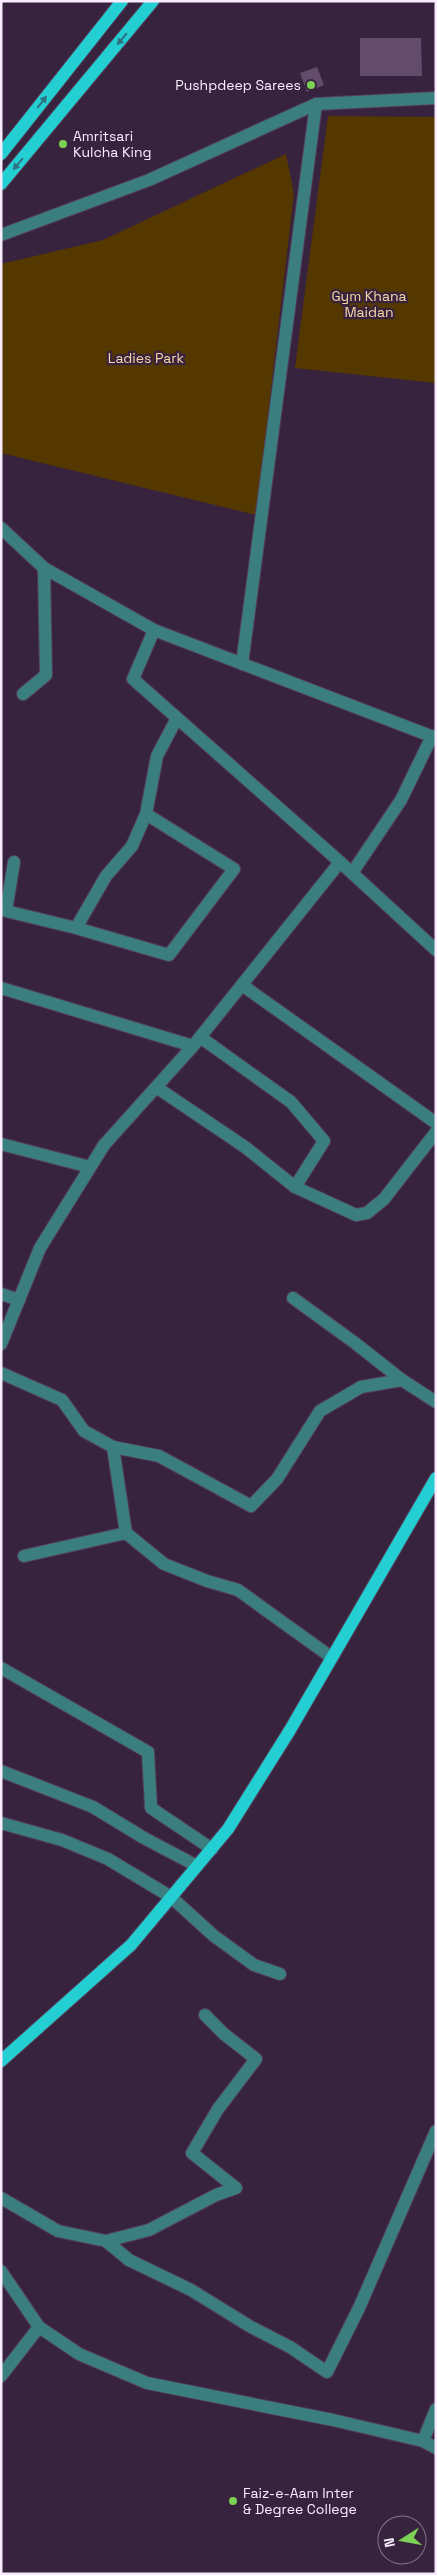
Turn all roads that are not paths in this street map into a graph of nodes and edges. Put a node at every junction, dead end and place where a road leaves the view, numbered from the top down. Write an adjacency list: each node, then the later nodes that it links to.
1 (122, 1): 5 (main road, one-way to 1)
2 (153, 1): 6 (main road, one-way to 6)
3 (436, 98): 4 (street)
4 (316, 104): 7 (street); 11 (street)
5 (1, 154)
6 (1, 184)
7 (1, 235)
8 (1, 528): 9 (street)
9 (44, 568): 10 (street); 12 (street)
10 (154, 630): 11 (street); 13 (street)
11 (242, 664): 14 (street)
12 (23, 694)
13 (178, 718): 15 (street); 17 (street)
14 (434, 737): 18 (street)
15 (146, 814): 19 (street); 19 (street)
16 (14, 862): 19 (street)
17 (340, 862): 18 (street); 21 (street)
18 (352, 873): 20 (street)
19 (76, 928)
20 (436, 950)
21 (242, 985): 23 (street); 25 (street)
22 (1, 988): 23 (street)
23 (196, 1042): 24 (street); 29 (street)
24 (156, 1087): 28 (street); 29 (street)
25 (436, 1123)
26 (436, 1132): 29 (street)
27 (1, 1144): 28 (street)
28 (90, 1167): 32 (street)
29 (295, 1187)
30 (1, 1294): 32 (street)
31 (293, 1298): 35 (street)
32 (19, 1300): 33 (street)
33 (1, 1344)
34 (1, 1373): 37 (street)
35 (402, 1380): 36 (street); 37 (street)
36 (436, 1402)
37 (114, 1447): 39 (street)
38 (436, 1478): 41 (main road)
39 (126, 1534): 40 (street); 41 (street)
40 (24, 1556)
41 (332, 1658): 45 (main road)
42 (1, 1668): 45 (street)
43 (1, 1771): 46 (street)
44 (1, 1823): 47 (street)
45 (212, 1849): 46 (main road)
46 (197, 1866): 47 (main road)
47 (171, 1898): 48 (street); 50 (main road)
48 (280, 1974)
49 (205, 2015): 53 (street)
50 (1, 2061)
51 (436, 2131): 53 (street)
52 (1, 2198): 53 (street)
53 (106, 2241)
54 (1, 2271): 55 (street)
55 (39, 2327): 56 (street); 58 (street)
56 (1, 2376)
57 (436, 2409): 58 (street)
58 (423, 2441): 59 (street)
59 (436, 2448)

